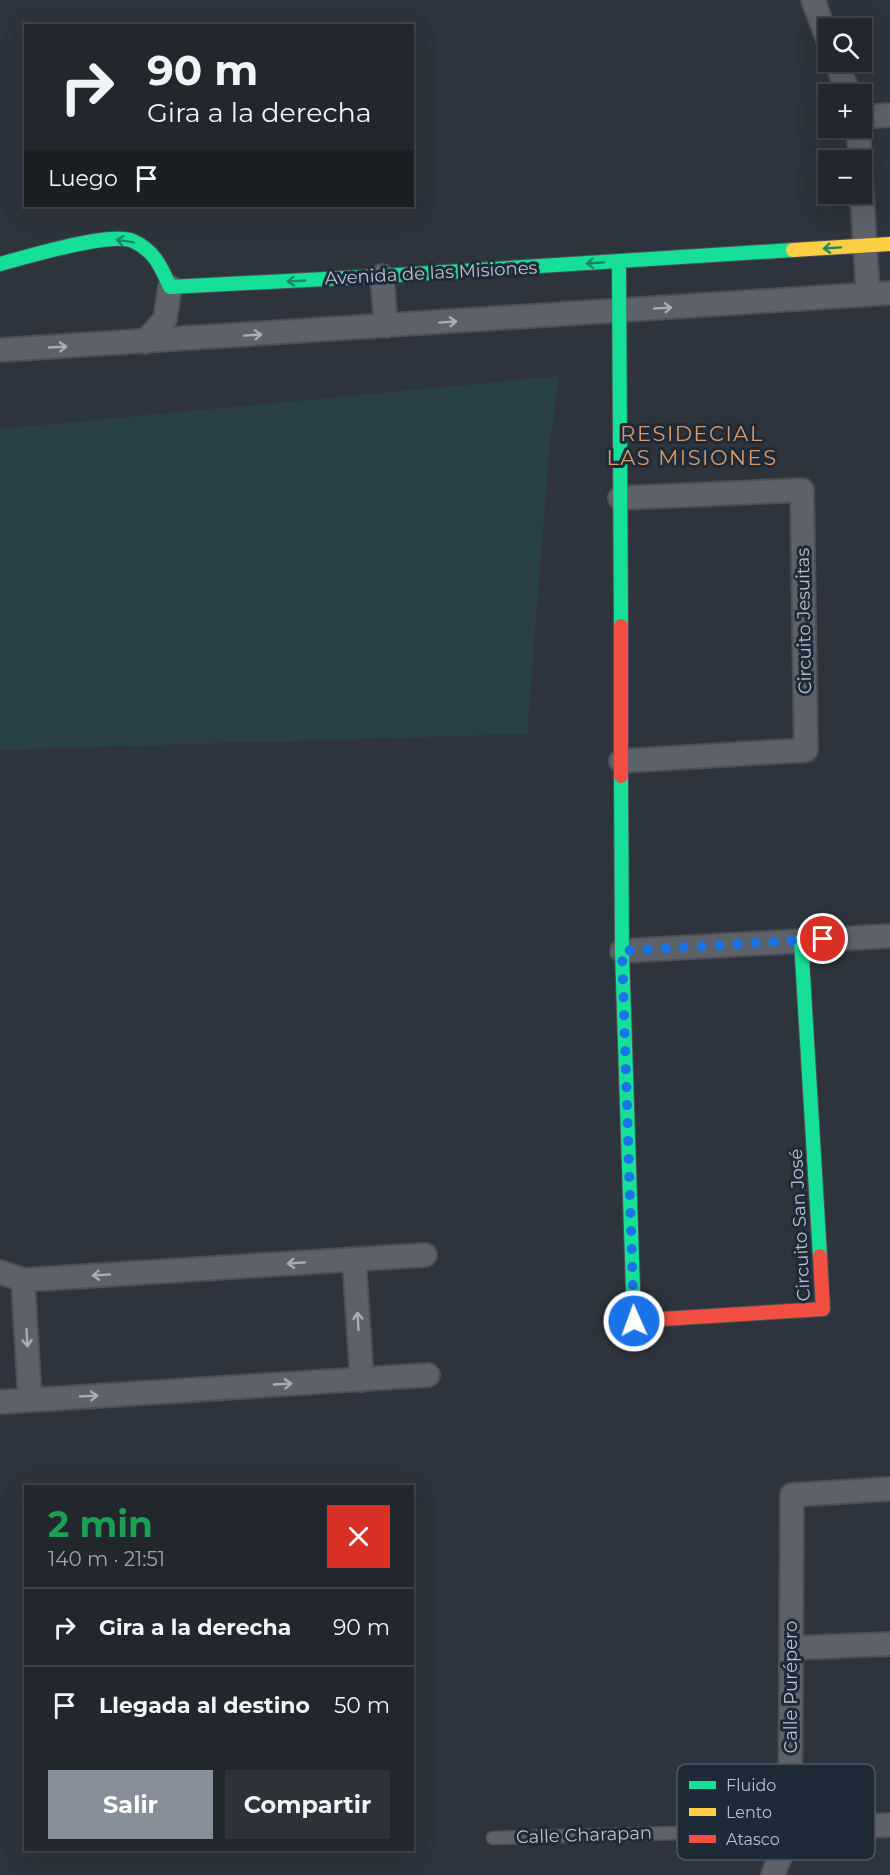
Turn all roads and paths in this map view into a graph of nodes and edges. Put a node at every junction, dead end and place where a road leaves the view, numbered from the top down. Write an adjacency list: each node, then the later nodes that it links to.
1 (813, 0): 2 (street)
2 (820, 18)
3 (890, 115): 4 (street)
4 (872, 116)
5 (862, 204): 7 (street)
6 (890, 244): 7 (street, Avenida de las Misiones)
7 (865, 245): 8 (street, Avenida de las Misiones, one-way to 8); 12 (street)
8 (619, 261): 10 (street, Avenida de las Misiones, one-way to 10); 13 (street)
9 (0, 264): 11 (street, one-way to 9)
10 (382, 276): 11 (street, Avenida de las Misiones, one-way to 11); 14 (street)
11 (170, 287): 15 (street)
12 (879, 293): 13 (street, one-way to 12)
13 (619, 311): 14 (street, one-way to 13); 17 (street)
14 (386, 326): 15 (street, one-way to 14)
15 (145, 342): 16 (street, one-way to 15)
16 (0, 350)
17 (620, 498): 18 (street); 18 (street, Circuito Jesuitas)
18 (621, 761): 21 (street)
19 (890, 936): 20 (street)
20 (801, 941): 21 (street); 21 (street, Circuito San José)
21 (622, 951)
22 (426, 1255): 23 (street)
23 (354, 1259): 25 (street, one-way to 25); 27 (street, one-way to 23)
24 (0, 1272): 25 (street)
25 (23, 1280): 28 (street, one-way to 28)
26 (428, 1375): 27 (street)
27 (362, 1380): 28 (street, one-way to 27)
28 (30, 1400): 29 (street)
29 (0, 1401)
30 (890, 1489): 32 (street, Calle Purépero)
31 (890, 1644): 32 (street)
32 (791, 1648): 33 (street, Calle Purépero)
33 (790, 1764)
34 (890, 1825): 35 (street, Calle Charapan)
35 (875, 1826)
36 (677, 1833): 37 (lane, Calle Charapan)
37 (494, 1838)
38 (779, 1860): 39 (street, Calle Purépero)
39 (773, 1875)

